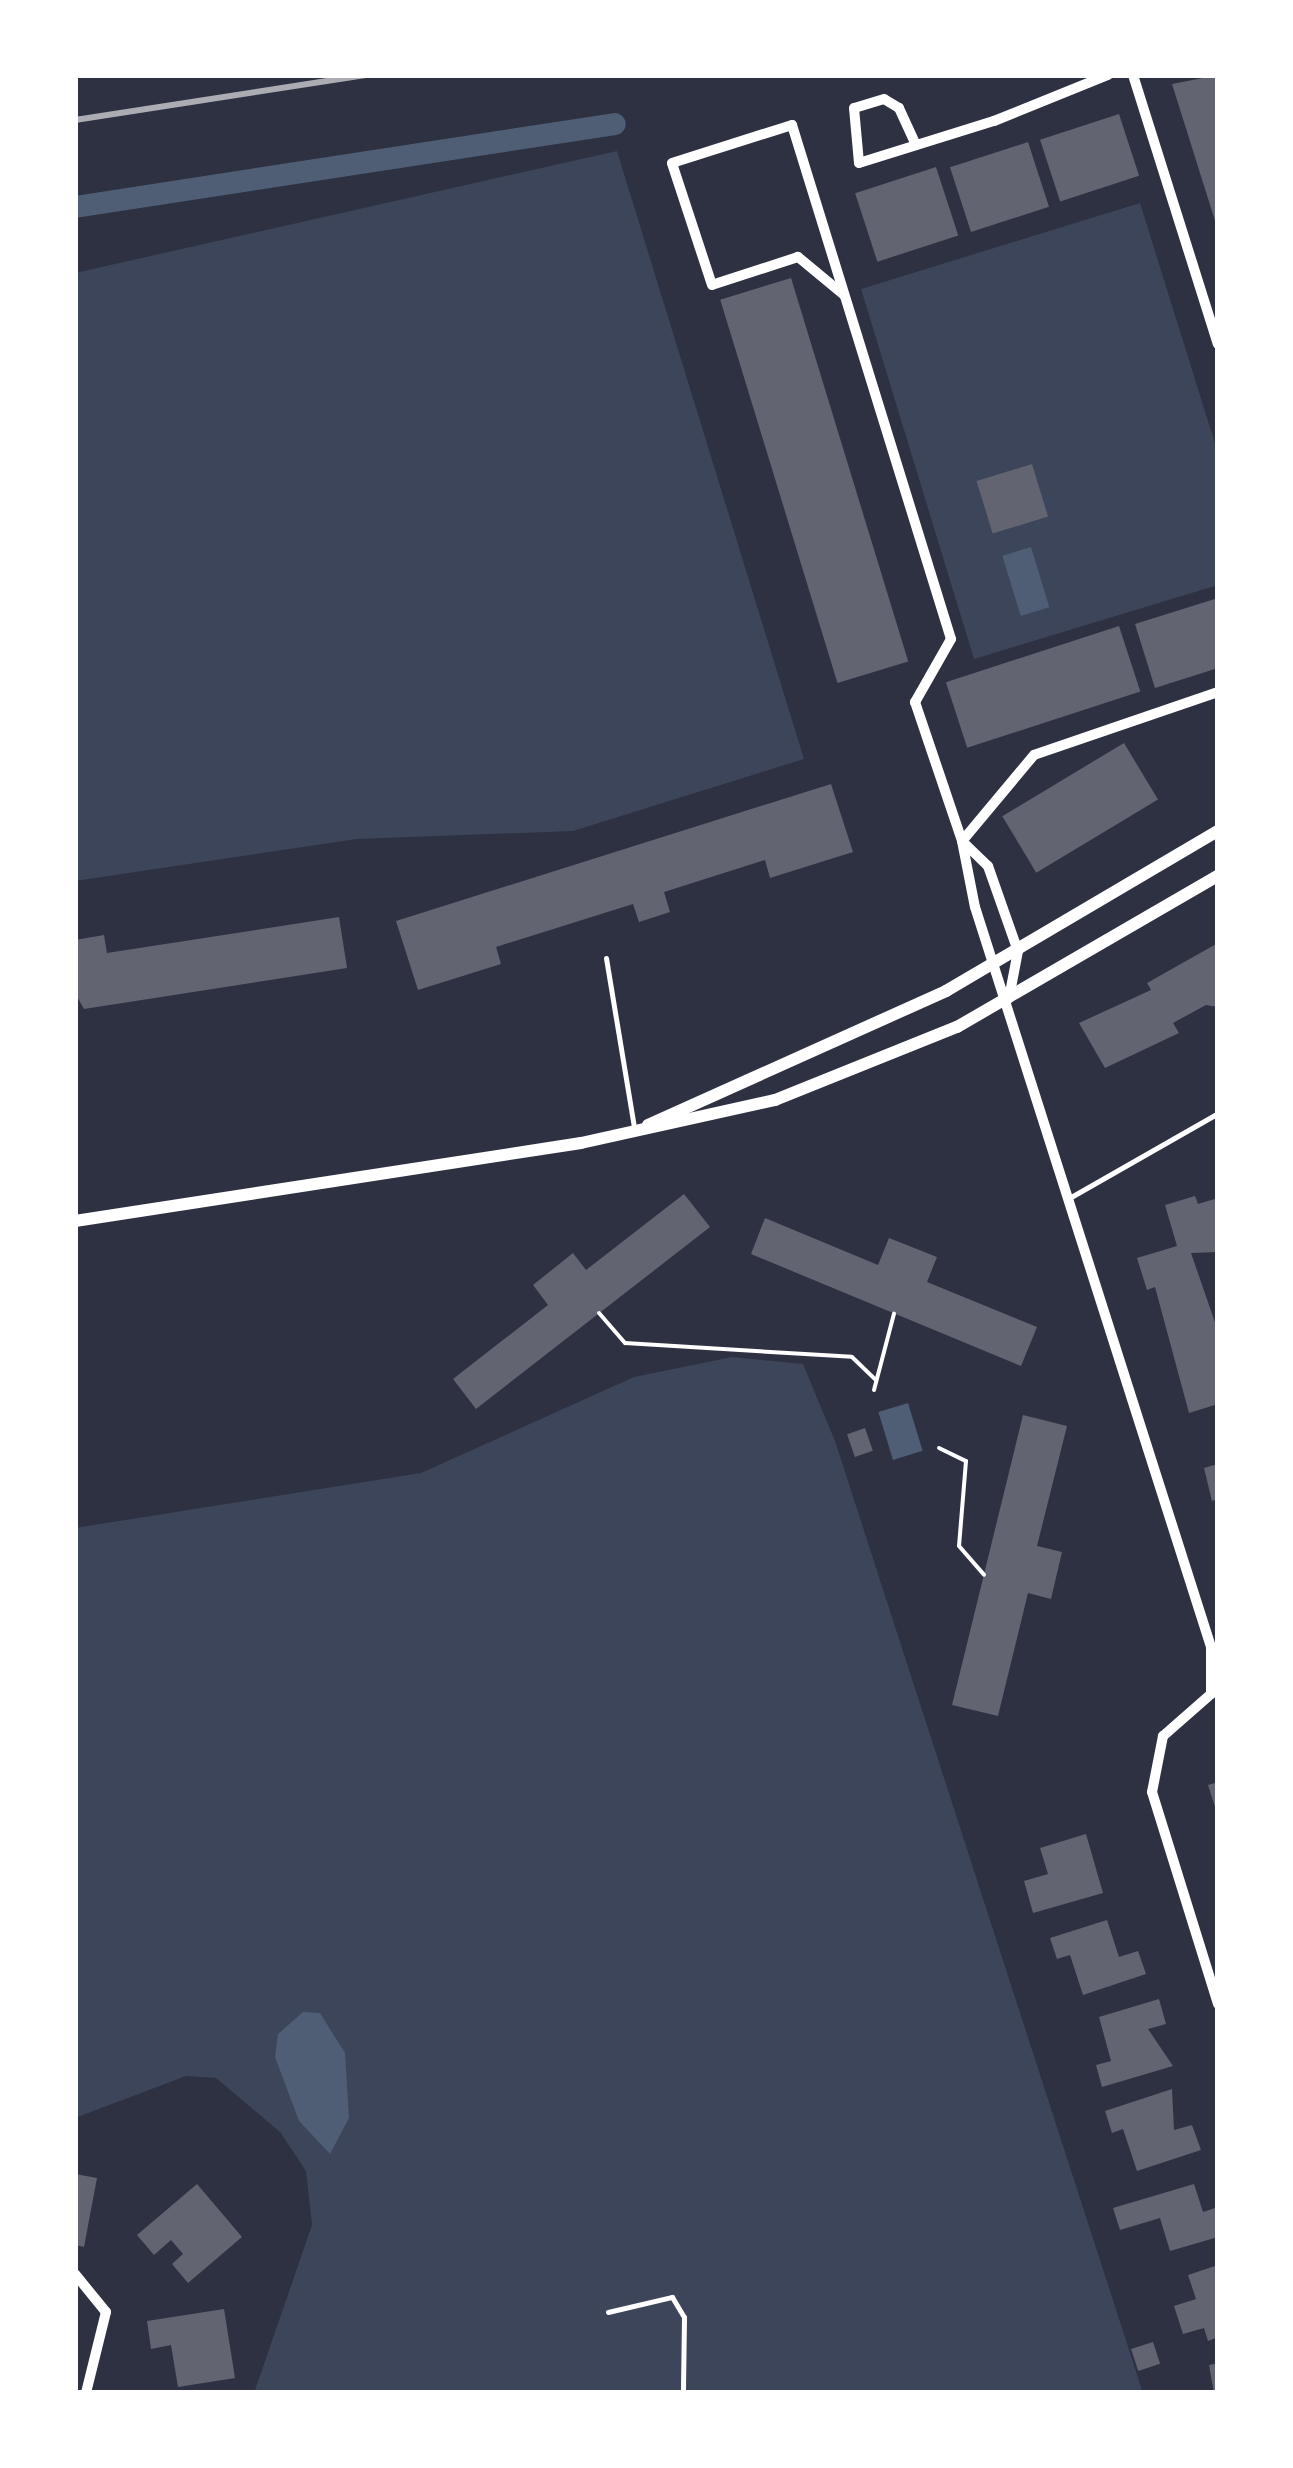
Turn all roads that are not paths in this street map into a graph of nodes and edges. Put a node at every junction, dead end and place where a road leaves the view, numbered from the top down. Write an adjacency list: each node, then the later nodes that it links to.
1 (1108, 75): 3 (street)
2 (1133, 75): 5 (street)
3 (916, 145): 3 (street)
4 (844, 295): 4 (street); 8 (street)
5 (1218, 344)
6 (1218, 692): 8 (street)
7 (1218, 831): 10 (street)
8 (962, 841): 10 (street); 12 (street)
9 (1218, 876): 13 (street)
10 (1018, 952): 12 (street); 13 (street)
11 (606, 958): 15 (lane)
12 (995, 964): 13 (street); 15 (street)
13 (1009, 999): 15 (street); 16 (street)
14 (1218, 1113): 16 (lane)
15 (634, 1132): 17 (street)
16 (1072, 1197): 18 (street)
17 (75, 1221)
18 (1215, 1646): 19 (street)
19 (1218, 2004)
20 (75, 2274): 22 (street)
21 (608, 2312): 23 (lane)
22 (86, 2393)
23 (683, 2393)

